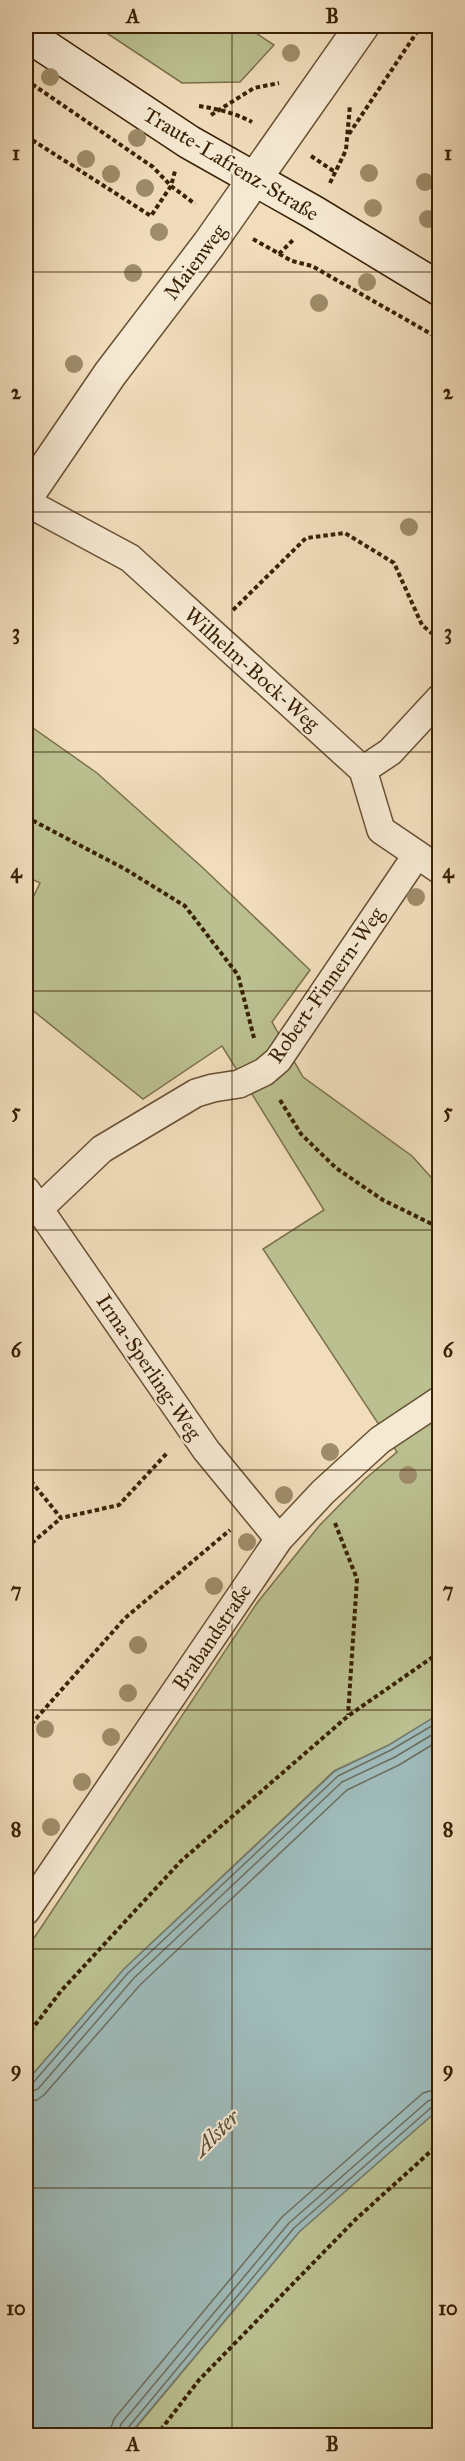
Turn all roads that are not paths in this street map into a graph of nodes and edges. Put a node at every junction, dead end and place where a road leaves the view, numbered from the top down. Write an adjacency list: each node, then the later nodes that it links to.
1 (363, 26): 3 (street, Maienweg)
2 (26, 34): 3 (street, Traute-Lafrenz-Straße)
3 (255, 180): 4 (street, Traute-Lafrenz-Straße); 5 (street, Maienweg)
4 (440, 289)
5 (26, 497)
6 (26, 502): 8 (street, Wilhelm-Bock-Weg)
7 (440, 699): 8 (street)
8 (363, 770): 9 (street)
9 (416, 856): 10 (street); 11 (street, Robert-Finnern-Weg)
10 (440, 870)
11 (33, 1199): 13 (street, Irma-Sperling-Weg)
12 (440, 1400): 13 (street, Brabandstraße)
13 (279, 1539): 14 (street, Brabandstraße)
14 (26, 1911)

